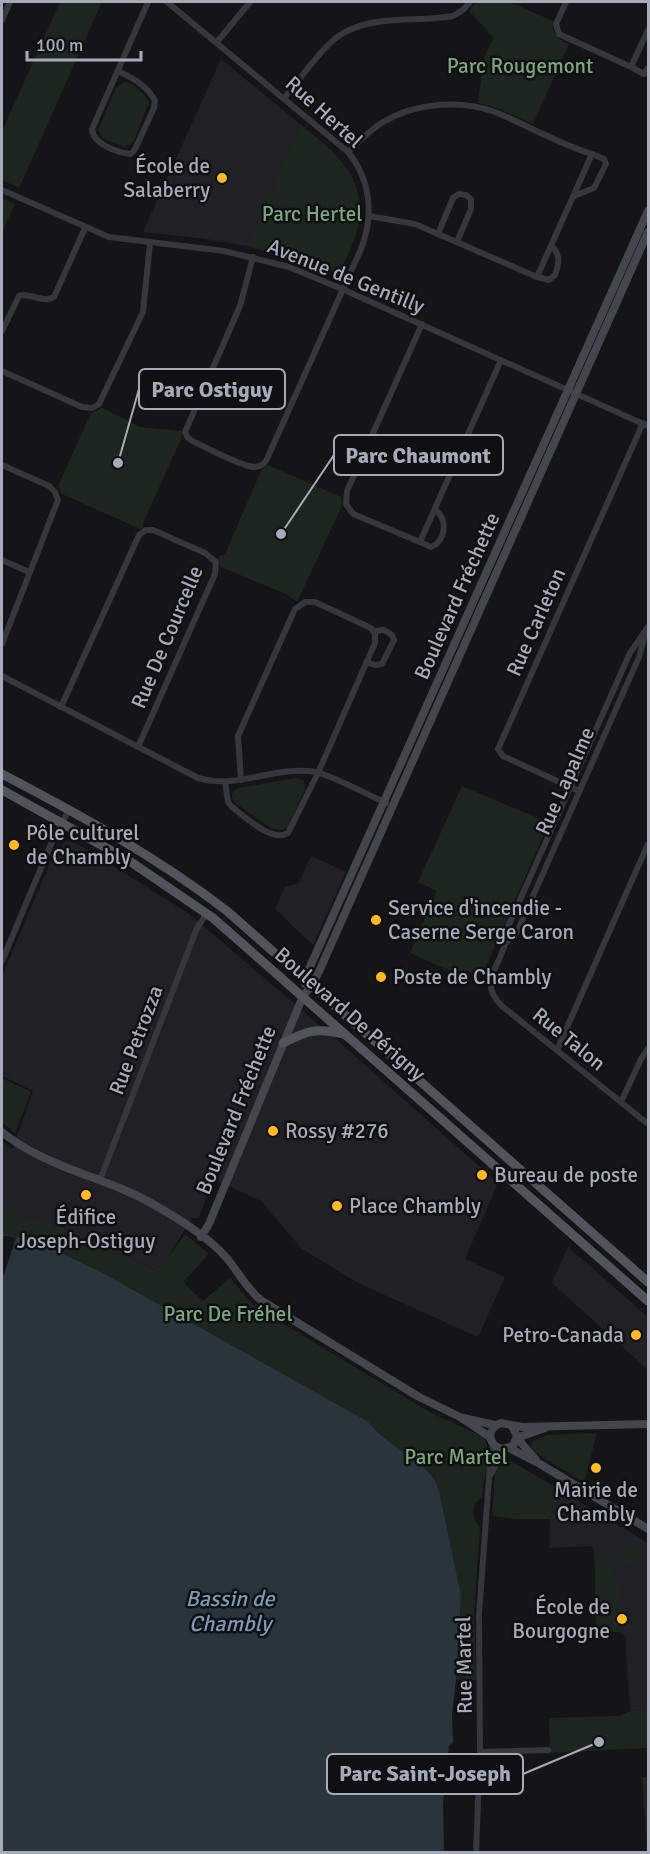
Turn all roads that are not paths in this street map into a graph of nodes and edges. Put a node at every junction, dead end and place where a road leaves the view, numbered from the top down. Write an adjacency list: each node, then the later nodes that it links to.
1 (10, 2): 7 (street)
2 (148, 2): 12 (street)
3 (167, 2): 9 (street, Rue Hertel)
4 (250, 2): 9 (street)
5 (470, 2): 13 (street)
6 (566, 2): 10 (street)
7 (2, 20)
8 (648, 33): 10 (street)
9 (217, 42): 13 (street, Rue Hertel)
10 (632, 67): 11 (street)
11 (648, 69)
12 (118, 71): 12 (street)
13 (285, 98): 14 (street, Rue Hertel)
14 (348, 152): 15 (street); 19 (street, Rue Hertel)
15 (592, 154): 17 (street); 17 (street)
16 (2, 190): 20 (street, Avenue de Gentilly)
17 (574, 196): 25 (street)
18 (648, 211): 33 (street, Boulevard Fréchette)
19 (369, 216): 22 (street); 28 (street, Rue Hertel)
20 (85, 228): 24 (street, Avenue de Gentilly); 30 (street)
21 (648, 232): 33 (street, Boulevard Fréchette)
22 (438, 234): 23 (street); 23 (street)
23 (457, 242): 27 (street)
24 (150, 243): 26 (street, Avenue de Gentilly); 32 (street)
25 (552, 246): 27 (street); 27 (street)
26 (253, 257): 28 (street, Avenue de Gentilly); 28 (street, Rue Hertel)
27 (537, 278)
28 (342, 289): 29 (street, Avenue de Gentilly)
29 (422, 324): 31 (street, Avenue de Gentilly); 37 (street)
30 (2, 331)
31 (501, 360): 33 (street, Avenue de Gentilly); 36 (street)
32 (2, 371)
33 (572, 392): 34 (street); 54 (street, Boulevard Fréchette)
34 (646, 425): 51 (street, Rue Carleton)
35 (2, 465): 39 (street)
36 (435, 510): 37 (street); 37 (street)
37 (420, 542)
38 (2, 560): 39 (street)
39 (29, 572): 42 (street)
40 (648, 626): 51 (street, Rue Lapalme); 53 (street, Rue Lapalme)
41 (374, 632): 43 (street); 43 (street); 49 (street)
42 (2, 644)
43 (366, 662): 47 (street)
44 (2, 676): 45 (street)
45 (62, 707): 46 (street); 46 (street, Rue De Courcelle)
46 (138, 747): 50 (street)
47 (318, 772): 49 (street); 50 (street); 54 (street)
48 (2, 774): 55 (main road, Boulevard De Périgny)
49 (241, 780): 50 (street)
50 (225, 782)
51 (570, 787): 53 (street, Rue Carleton); 59 (street, Rue Lapalme)
52 (2, 790): 56 (main road, Boulevard De Périgny)
53 (579, 791): 59 (street, Rue Lapalme)
54 (389, 804): 62 (street, Boulevard Fréchette)
55 (69, 810): 56 (street); 62 (main road, Boulevard De Périgny)
56 (62, 823): 58 (main road, Boulevard De Périgny); 60 (street)
57 (648, 844): 67 (street)
58 (207, 913): 63 (main road, Boulevard De Périgny); 71 (street, Rue Petrozza)
59 (505, 944): 61 (street, Rue Lapalme)
60 (2, 961)
61 (494, 969): 67 (street, Rue Talon)
62 (309, 981): 63 (street, Boulevard Fréchette); 73 (main road, Boulevard De Périgny)
63 (303, 996): 64 (main road, Boulevard De Périgny); 65 (street, Boulevard Fréchette)
64 (347, 1036): 65 (main road); 74 (main road, Boulevard De Périgny)
65 (283, 1043): 72 (street, Boulevard Fréchette)
66 (648, 1049): 68 (street)
67 (556, 1050): 68 (street, Rue Talon)
68 (621, 1102): 69 (street, Rue Talon)
69 (648, 1124)
70 (2, 1132): 71 (street)
71 (100, 1180): 72 (street)
72 (201, 1237): 75 (street)
73 (648, 1282)
74 (648, 1301)
75 (460, 1418): 77 (street); 81 (street)
76 (648, 1424): 79 (street)
77 (495, 1425): 78 (street); 81 (street)
78 (512, 1426): 79 (street); 80 (street)
79 (548, 1427): 80 (street)
80 (517, 1438): 82 (street); 83 (street)
81 (492, 1441): 82 (street); 84 (street, Rue Martel)
82 (507, 1448): 83 (street); 84 (street, Rue Martel)
83 (540, 1464): 85 (street)
84 (489, 1477): 87 (street, Rue Martel)
85 (648, 1529)
86 (548, 1750): 87 (street)
87 (480, 1752): 88 (street, Rue Martel)
88 (476, 1852)

